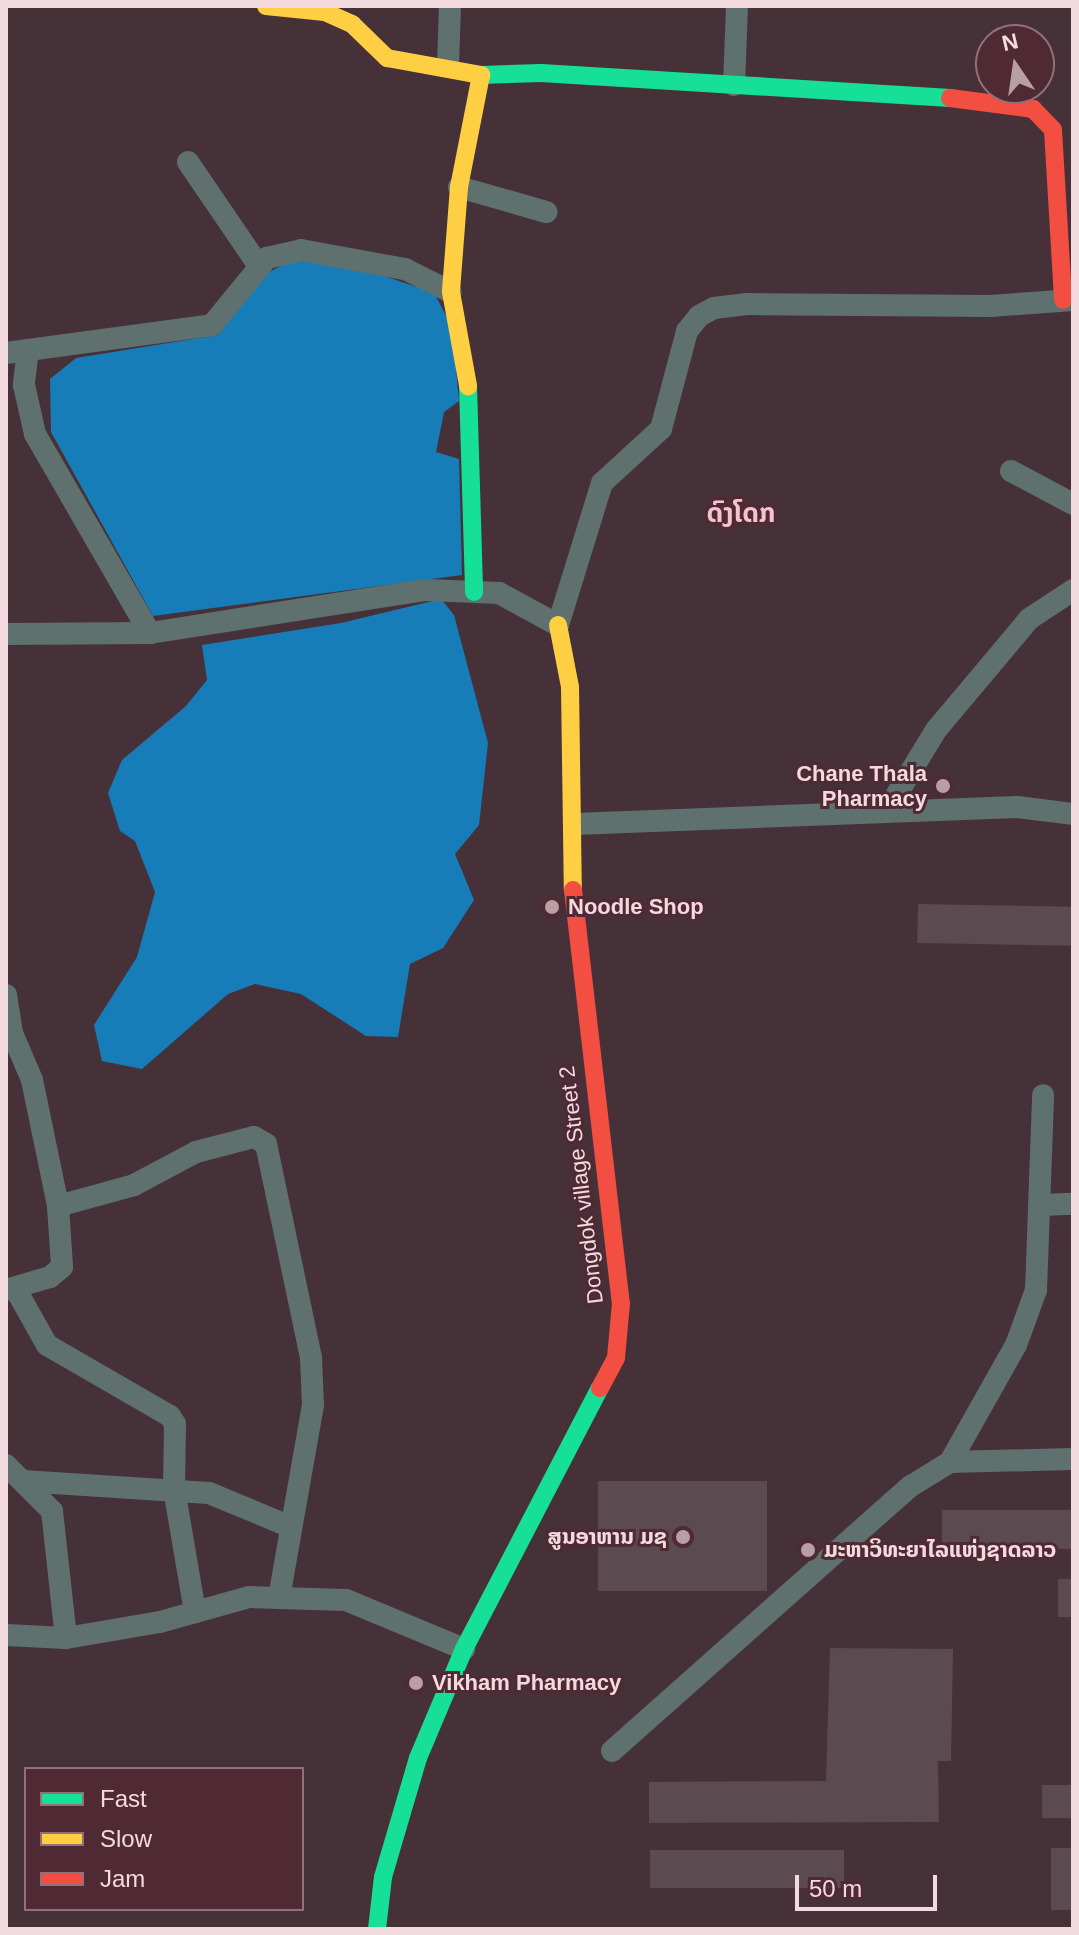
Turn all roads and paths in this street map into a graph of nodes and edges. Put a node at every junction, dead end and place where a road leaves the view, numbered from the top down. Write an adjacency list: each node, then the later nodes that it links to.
1 (266, 6): 4 (street)
2 (450, 6): 4 (street)
3 (737, 6): 6 (street)
4 (448, 65): 5 (street)
5 (481, 75): 6 (street); 8 (street)
6 (734, 85): 12 (street)
7 (188, 162): 10 (street)
8 (459, 187): 9 (street); 11 (street)
9 (546, 212)
10 (259, 266): 11 (street); 13 (street)
11 (451, 292): 17 (street)
12 (1068, 300): 18 (street)
13 (17, 352): 19 (street)
14 (1011, 471): 15 (street)
15 (1073, 504)
16 (1073, 590): 21 (street)
17 (474, 592): 18 (street); 19 (street)
18 (558, 625): 23 (street, Dongdok village Street 2)
19 (150, 633): 20 (street)
20 (6, 634)
21 (886, 812): 22 (street); 23 (street)
22 (1073, 814)
23 (574, 824): 40 (street, Dongdok village Street 2)
24 (6, 995): 28 (street)
25 (1043, 1095): 27 (street)
26 (1073, 1204): 27 (street)
27 (1040, 1205): 31 (street)
28 (58, 1206): 29 (street); 35 (street)
29 (10, 1289): 34 (street)
30 (1073, 1459): 31 (street)
31 (950, 1462): 41 (street)
32 (6, 1465): 33 (street)
33 (23, 1481): 34 (street); 39 (street)
34 (174, 1489): 35 (street); 37 (street)
35 (291, 1527): 36 (street)
36 (279, 1598): 37 (street); 40 (street)
37 (195, 1612): 39 (street)
38 (6, 1635): 39 (street)
39 (66, 1638)
40 (464, 1649): 42 (street, Dongdok village Street 2)
41 (612, 1751)
42 (377, 1929)

